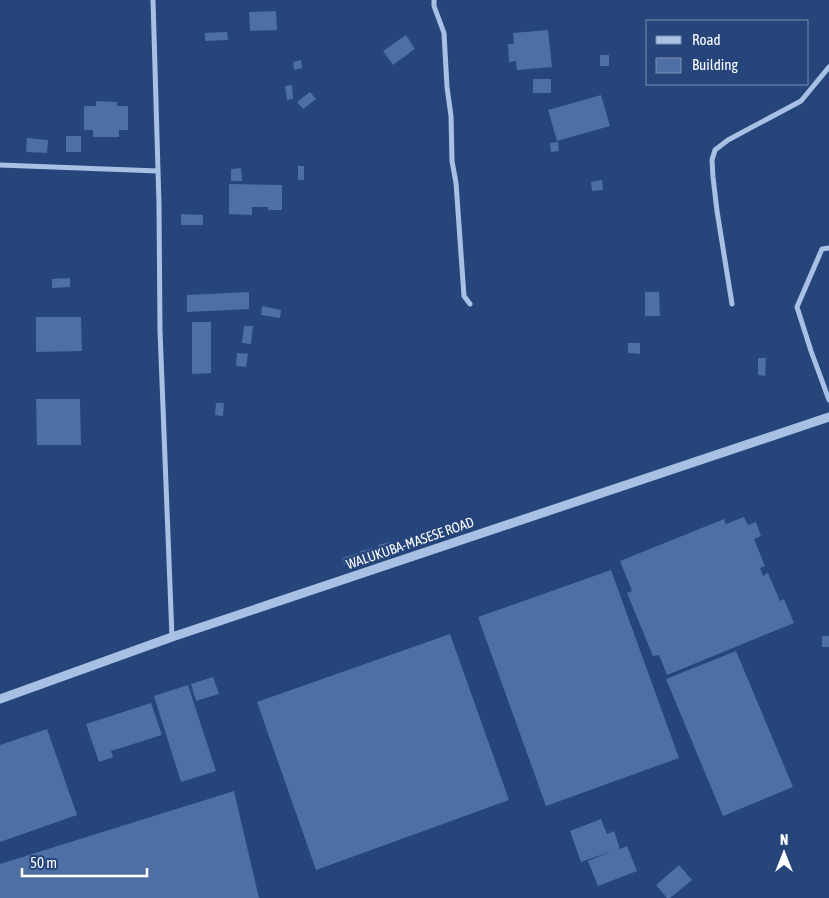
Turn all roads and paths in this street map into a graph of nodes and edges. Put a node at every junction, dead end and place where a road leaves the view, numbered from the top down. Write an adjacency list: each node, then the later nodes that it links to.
1 (153, 0): 5 (street)
2 (434, 0): 7 (street)
3 (829, 67): 8 (street)
4 (0, 165): 5 (street)
5 (158, 171): 11 (street)
6 (829, 248): 9 (street)
7 (470, 304)
8 (732, 304)
9 (829, 400)
10 (829, 417): 11 (street, WALUKUBA-MASESE ROAD)
11 (172, 637): 12 (street, WALUKUBA-MASESE ROAD)
12 (0, 699)

